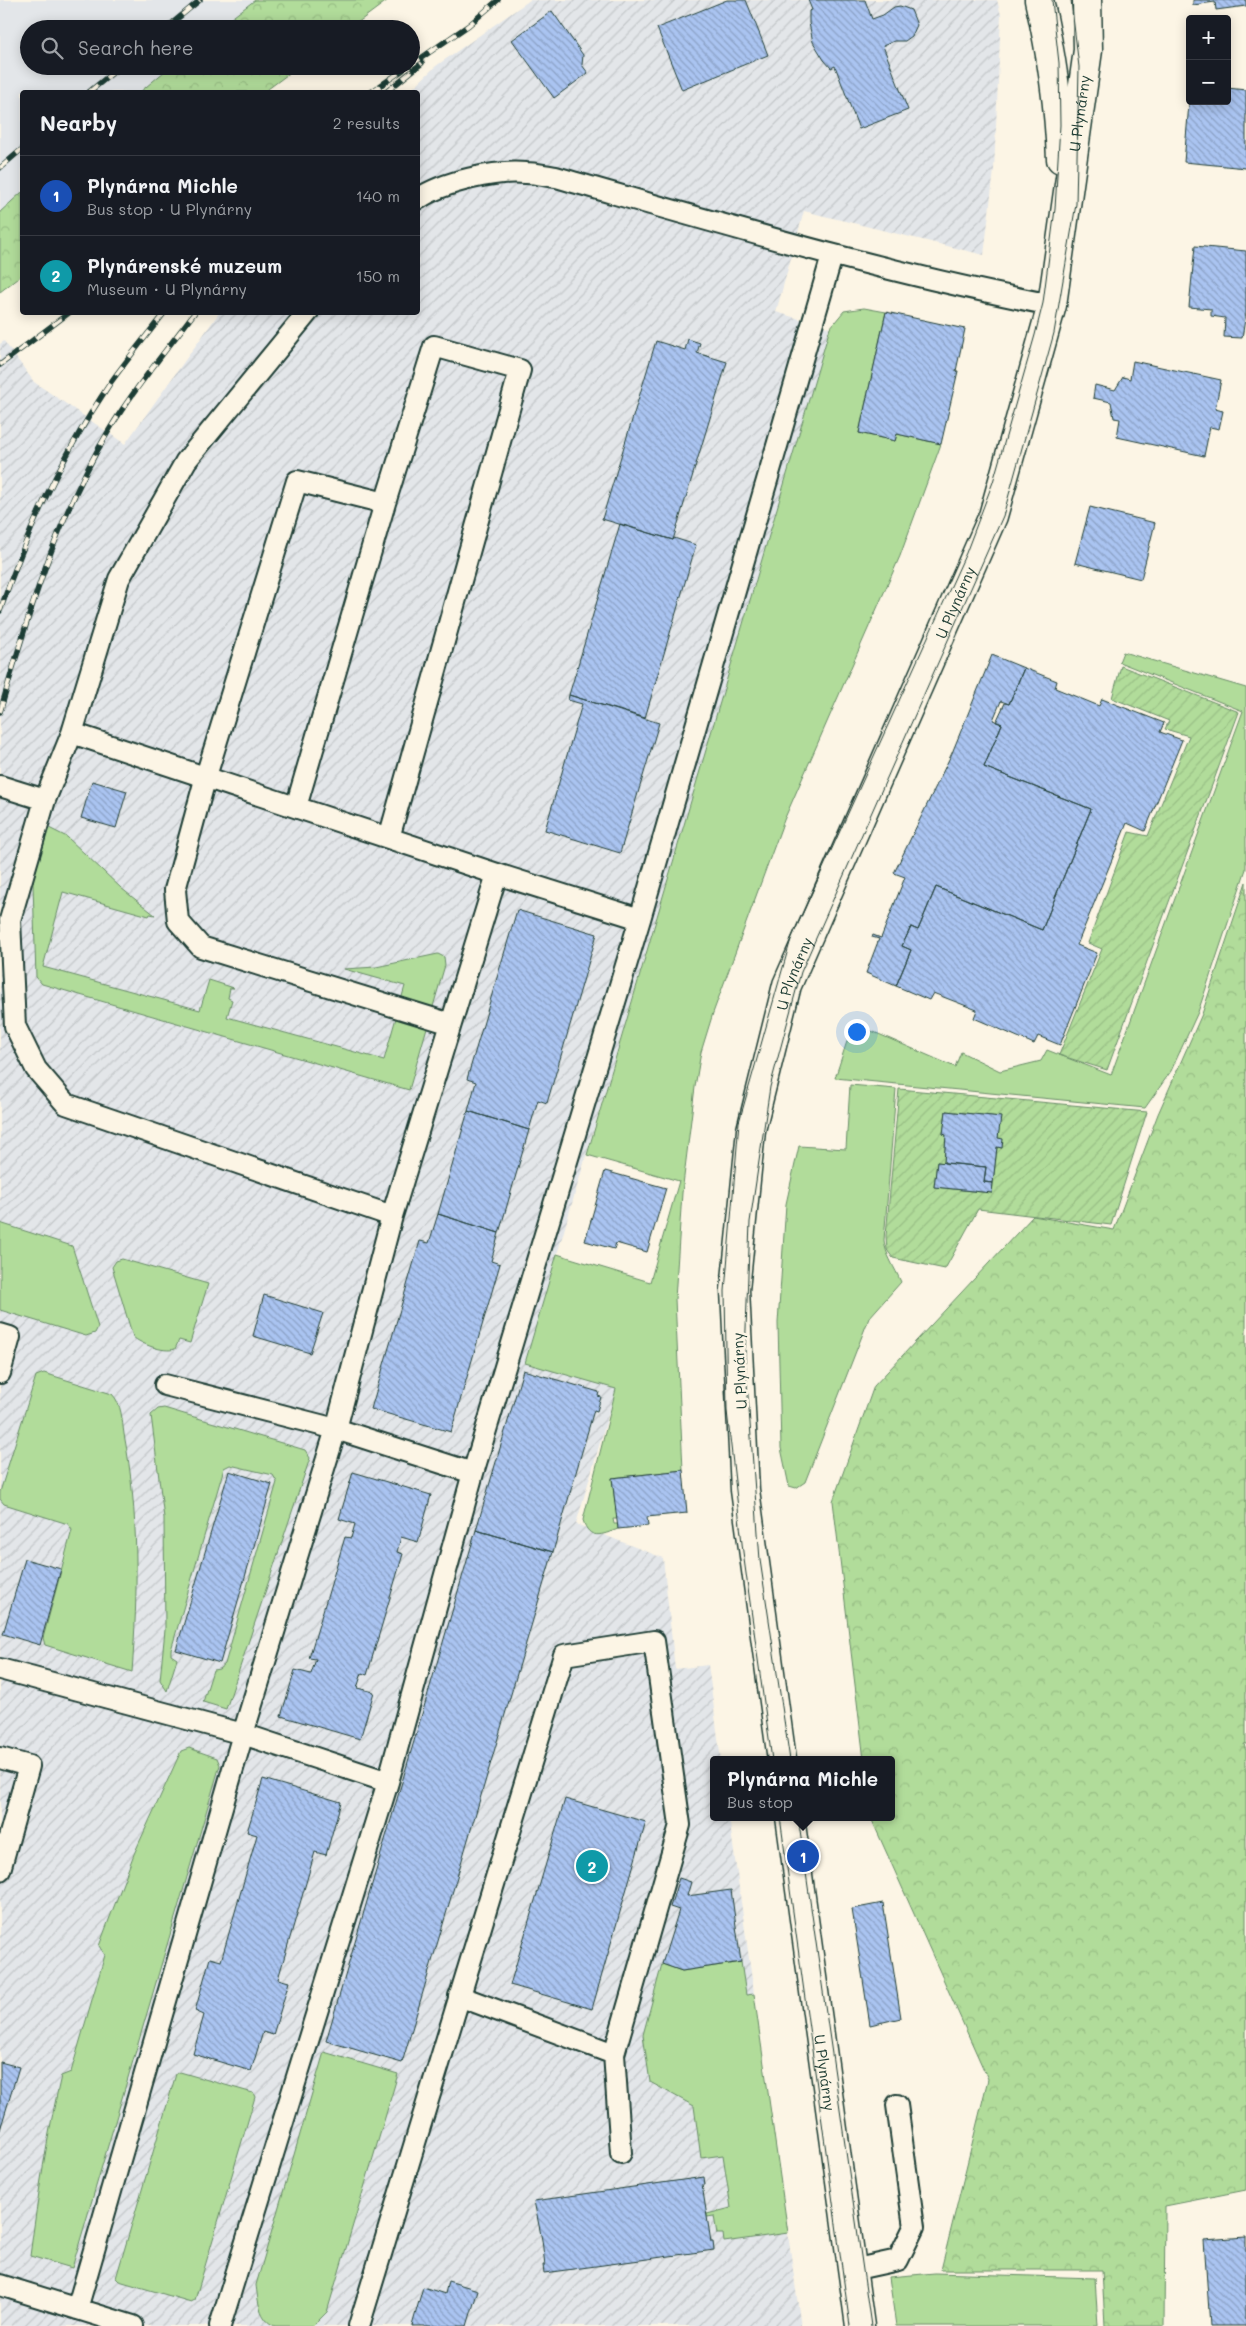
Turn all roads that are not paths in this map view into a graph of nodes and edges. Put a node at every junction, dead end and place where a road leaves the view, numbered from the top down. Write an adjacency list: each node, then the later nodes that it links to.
1 (1039, 0): 4 (street, U Plynárny)
2 (1052, 0): 4 (lane)
3 (1088, 0): 6 (street, U Plynárny)
4 (1060, 125): 6 (street, U Plynárny)
5 (420, 198): 7 (lane)
6 (1062, 227): 8 (street, U Plynárny)
7 (832, 256): 8 (lane); 18 (lane)
8 (1052, 305): 28 (street, U Plynárny)
9 (306, 315): 11 (lane)
10 (385, 503): 12 (lane); 15 (lane); 16 (lane)
11 (72, 733): 12 (lane); 14 (lane)
12 (206, 776): 15 (lane); 19 (lane)
13 (0, 786): 14 (lane)
14 (45, 800): 20 (lane)
15 (296, 807): 16 (lane)
16 (389, 838): 17 (lane)
17 (497, 874): 18 (lane); 19 (lane)
18 (640, 919): 25 (lane)
19 (452, 1024): 20 (lane)
20 (392, 1216): 24 (lane)
21 (0, 1334): 22 (lane)
22 (0, 1373)
23 (165, 1384): 24 (lane)
24 (336, 1429): 25 (lane); 27 (lane)
25 (473, 1473): 30 (lane)
26 (0, 1668): 27 (lane)
27 (242, 1734): 30 (lane); 39 (lane)
28 (781, 1756)
29 (0, 1758): 32 (lane)
30 (388, 1782): 41 (lane)
31 (791, 1821): 37 (street, U Plynárny)
32 (0, 1870)
33 (459, 1996): 34 (lane); 34 (lane); 42 (lane)
34 (614, 2054): 36 (lane)
35 (898, 2105): 37 (lane)
36 (621, 2153)
37 (852, 2270): 43 (street, U Plynárny)
38 (0, 2285): 39 (lane)
39 (76, 2309): 40 (lane)
40 (133, 2326)
41 (220, 2326)
42 (359, 2326)
43 (860, 2326)

